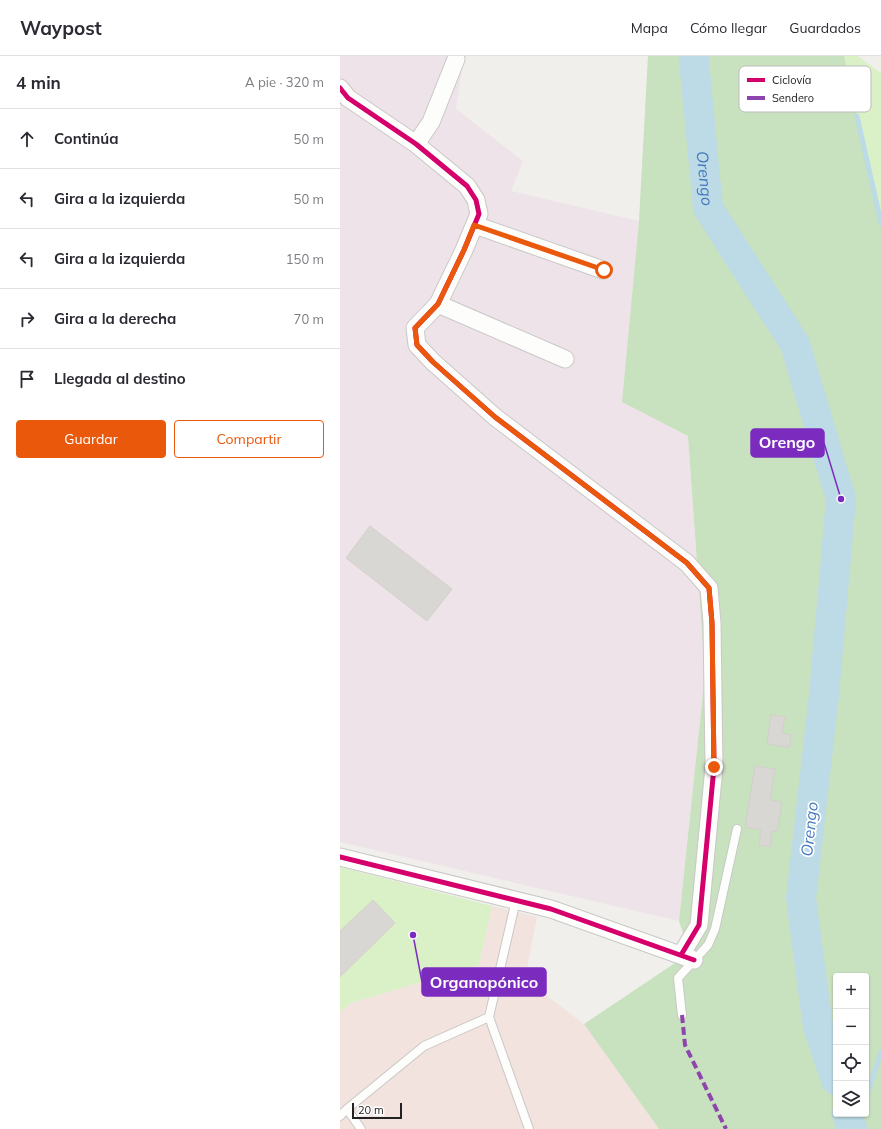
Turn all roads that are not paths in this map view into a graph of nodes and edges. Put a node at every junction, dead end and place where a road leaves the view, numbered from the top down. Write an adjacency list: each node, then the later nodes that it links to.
1 (456, 59): 3 (street)
2 (340, 88): 3 (street)
3 (416, 144): 4 (street)
4 (474, 225): 5 (street); 6 (street)
5 (604, 270)
6 (438, 304): 7 (street); 11 (street)
7 (565, 359)
8 (737, 829): 11 (lane)
9 (340, 857): 10 (street)
10 (516, 900): 11 (street); 13 (lane)
11 (688, 958): 12 (lane)
12 (682, 1015)
13 (490, 1017): 14 (lane); 17 (lane)
14 (347, 1109): 15 (lane); 16 (lane)
15 (340, 1116)
16 (361, 1129)
17 (529, 1129)

